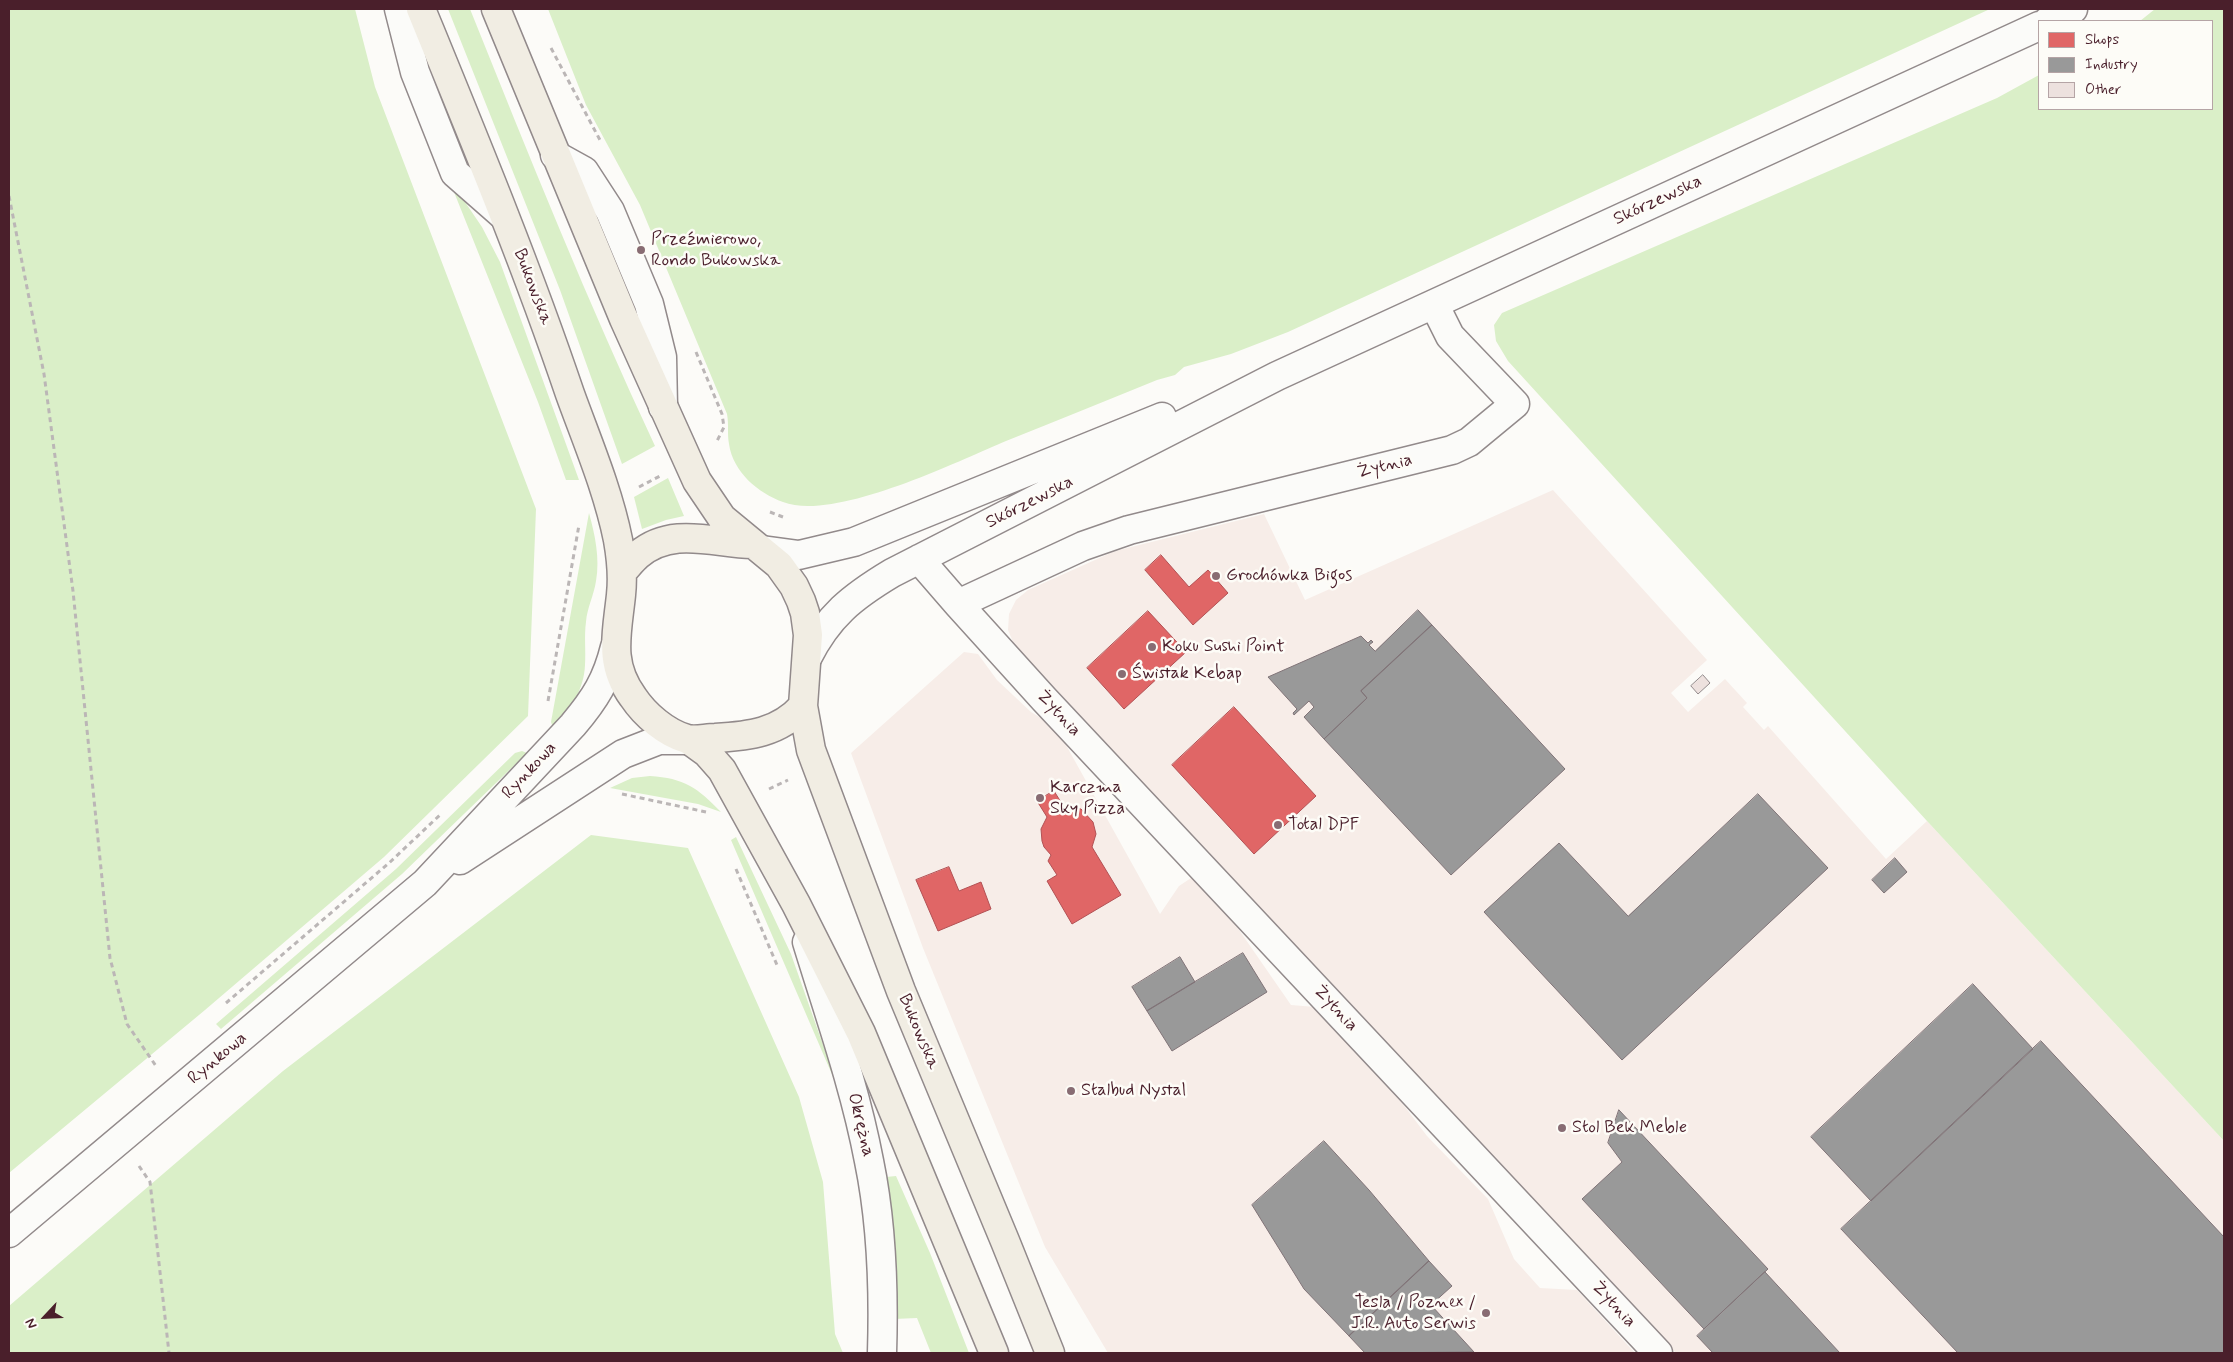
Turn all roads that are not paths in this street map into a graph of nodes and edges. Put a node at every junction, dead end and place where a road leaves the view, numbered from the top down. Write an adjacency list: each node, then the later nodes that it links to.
1 (399, 9): 7 (street)
2 (422, 9): 7 (main road, Bukowska)
3 (496, 9): 10 (main road)
4 (2073, 9): 5 (street)
5 (2050, 20)
6 (2038, 26): 8 (street, Skórzewska)
7 (504, 216): 12 (main road, Bukowska)
8 (1434, 304): 9 (street, Skórzewska); 13 (street, Żytnia)
9 (1277, 376): 10 (street, Skórzewska); 11 (street, Skórzewska)
10 (757, 547): 12 (main road); 15 (main road, Bukowska)
11 (919, 559): 13 (street); 15 (street, Skórzewska)
12 (622, 572): 14 (main road, Bukowska)
13 (958, 604): 24 (street, Żytnia)
14 (616, 647): 17 (main road, Bukowska); 18 (street, Rynkowa)
15 (807, 658): 16 (main road, Bukowska)
16 (803, 706): 17 (main road); 23 (main road, Bukowska)
17 (690, 740): 18 (street, Rynkowa); 19 (main road)
18 (425, 882): 20 (street, Rynkowa)
19 (796, 904): 21 (street, Okrężna); 22 (main road)
20 (9, 1233)
21 (882, 1348)
22 (994, 1353)
23 (1050, 1353)
24 (1658, 1353)

